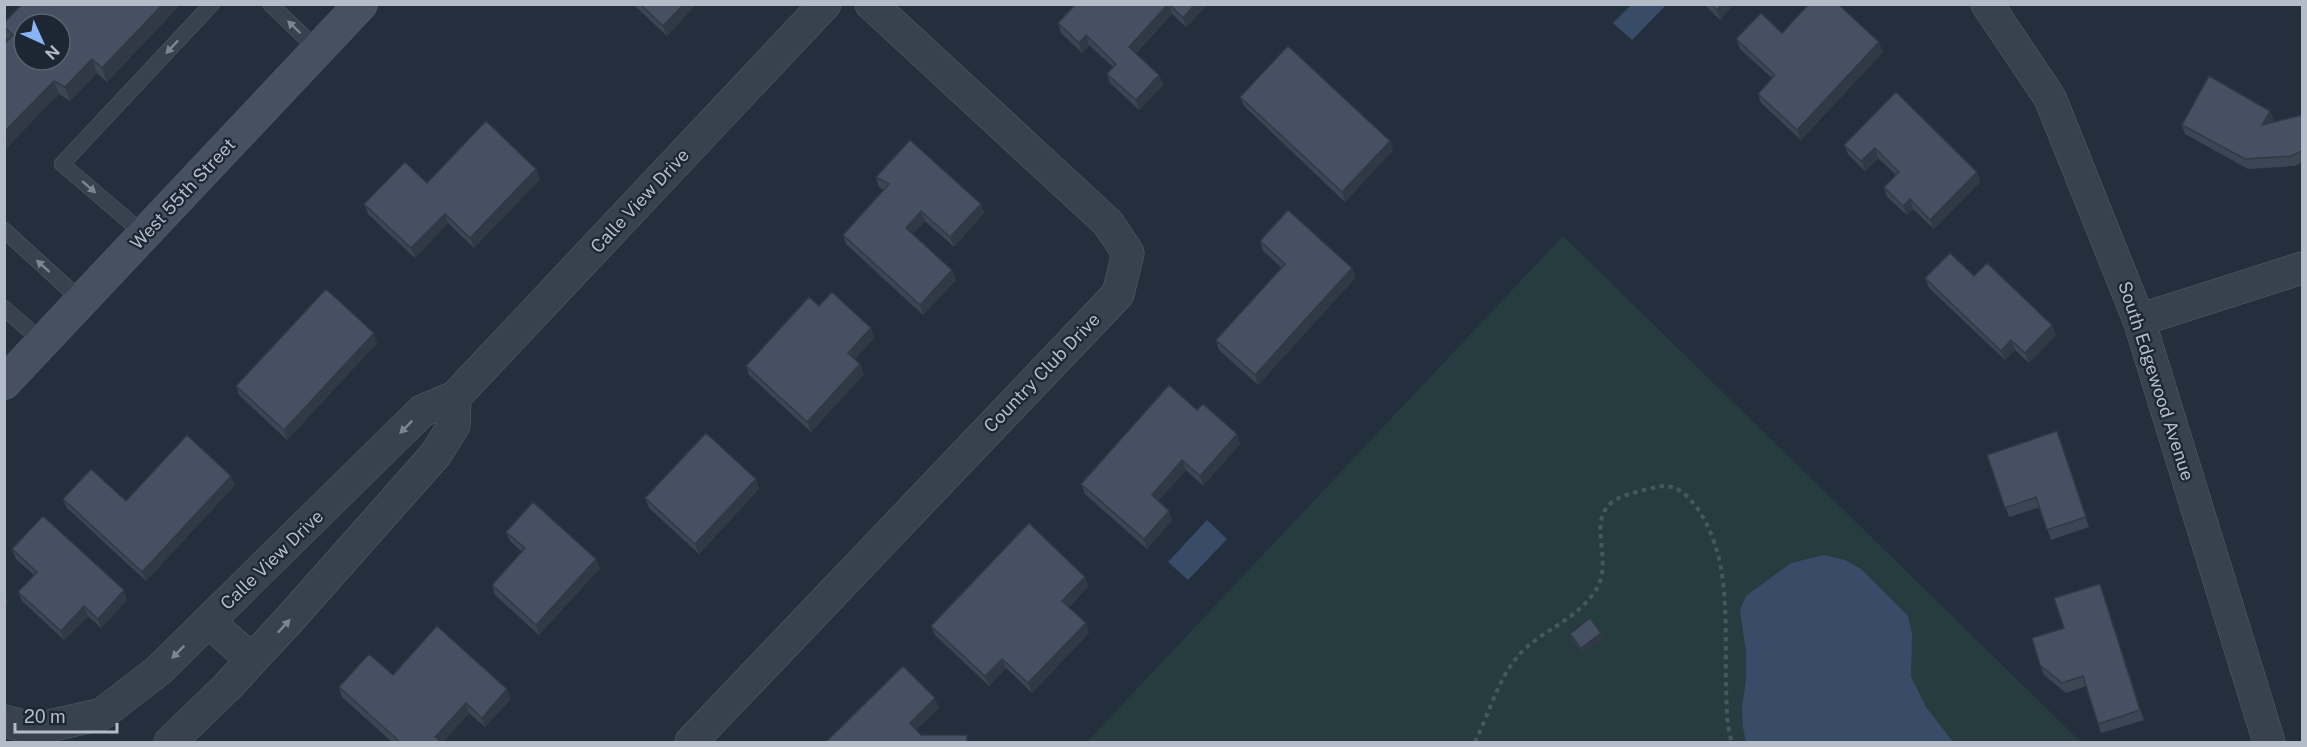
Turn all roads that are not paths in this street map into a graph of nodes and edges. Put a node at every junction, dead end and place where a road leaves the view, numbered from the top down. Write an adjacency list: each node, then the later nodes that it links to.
1 (212, 4): 9 (lane, one-way to 9)
2 (270, 4): 7 (lane, one-way to 2)
3 (361, 4): 7 (main road, West 55th Street)
4 (825, 4): 16 (street, Calle View Drive)
5 (871, 4): 24 (street, Country Club Drive)
6 (1987, 4): 13 (street, South Edgewood Avenue)
7 (318, 50): 9 (main road, West 55th Street)
8 (4, 230): 11 (lane, one-way to 8)
9 (144, 234): 11 (main road, West 55th Street)
10 (2302, 268): 13 (street)
11 (82, 301): 14 (main road, West 55th Street)
12 (4, 308): 14 (lane)
13 (2139, 320): 25 (street, South Edgewood Avenue)
14 (43, 342): 15 (main road, West 55th Street)
15 (4, 383)
16 (455, 397): 17 (street, Calle View Drive, one-way to 17); 18 (street)
17 (336, 498): 18 (street, Calle View Drive); 19 (street, Calle View Drive)
18 (369, 530): 20 (street, one-way to 18)
19 (209, 622): 20 (street, Calle View Drive); 22 (street, Calle View Drive, one-way to 22)
20 (252, 660): 23 (street)
21 (4, 721): 22 (street, Calle View Drive)
22 (35, 736)
23 (170, 742)
24 (691, 742)
25 (2269, 742)

